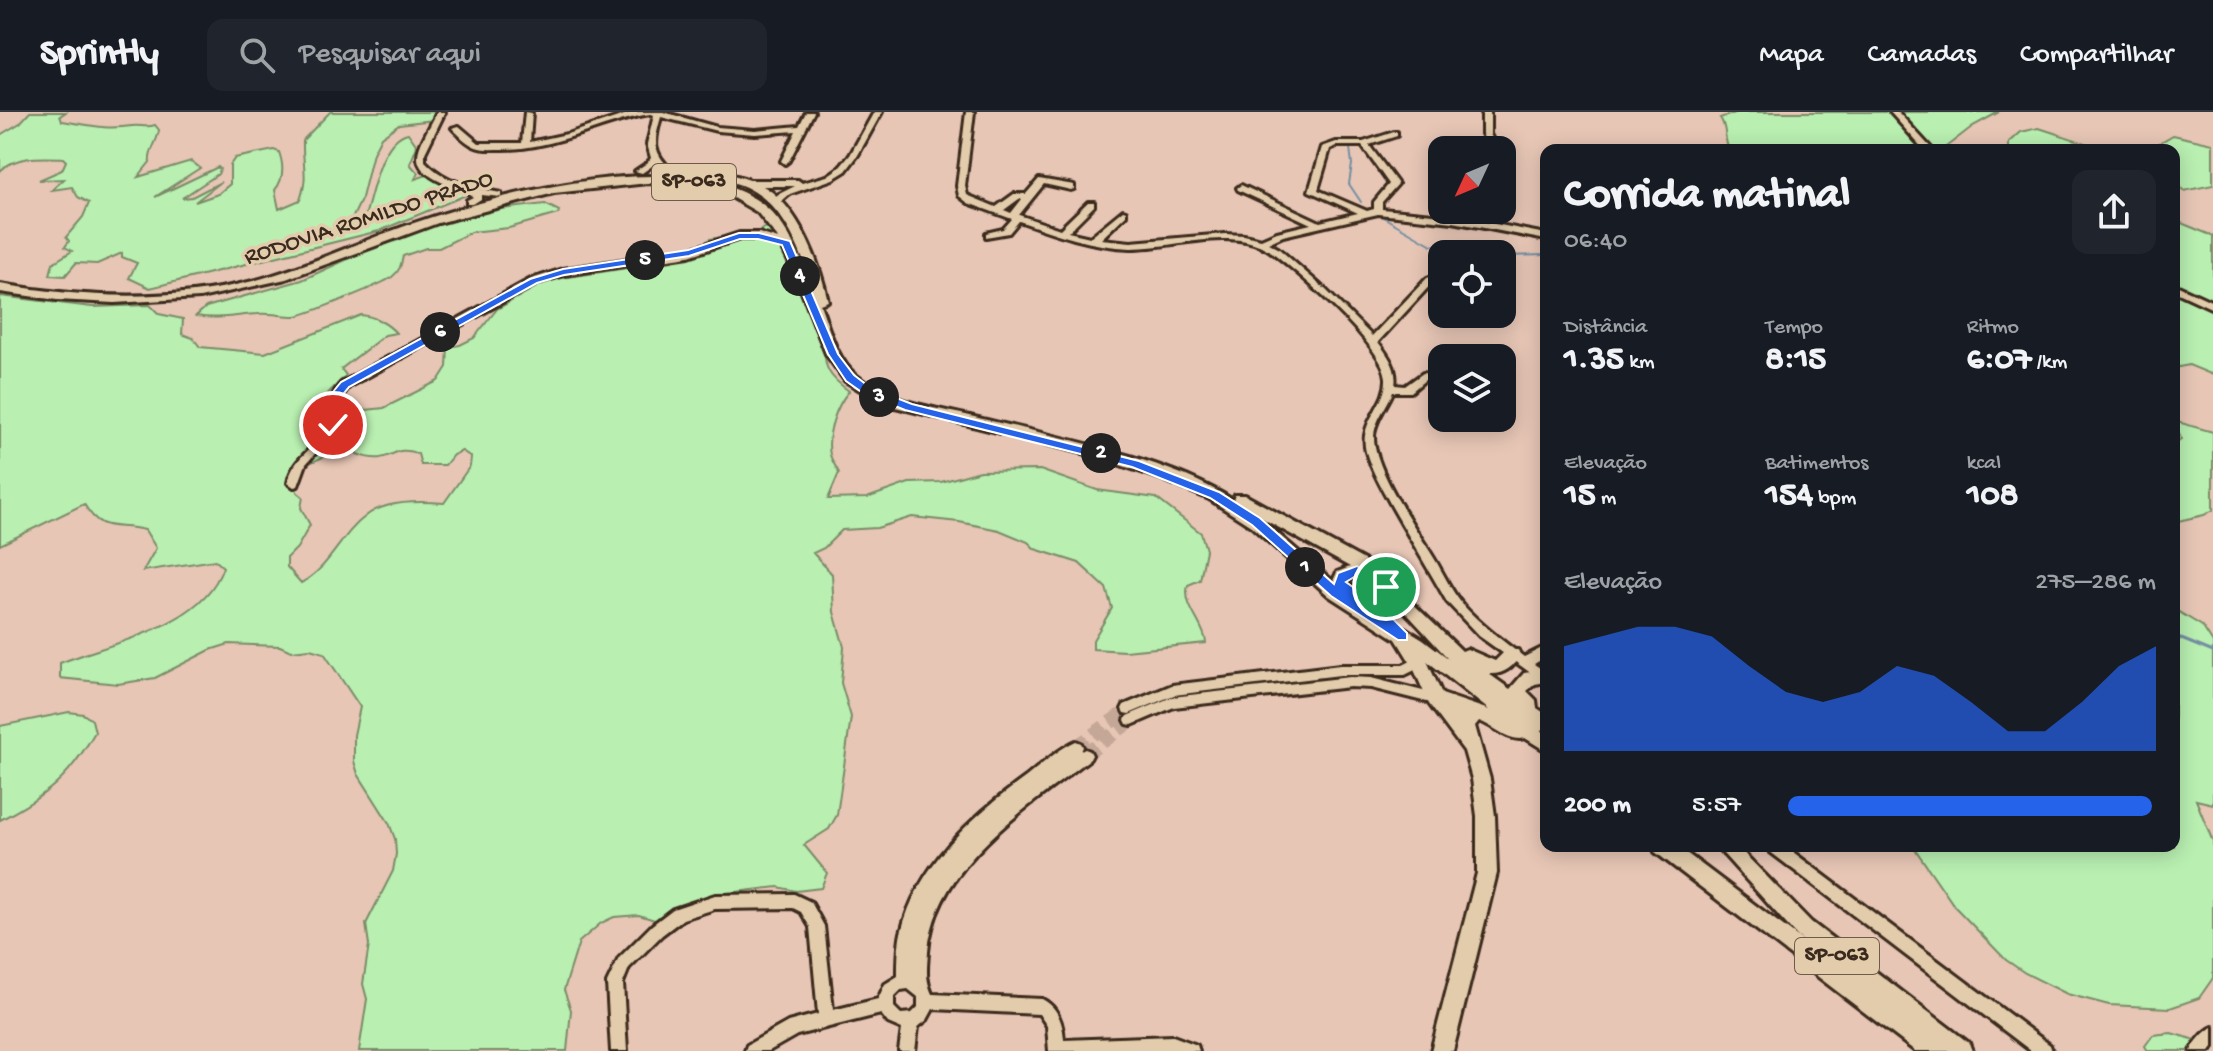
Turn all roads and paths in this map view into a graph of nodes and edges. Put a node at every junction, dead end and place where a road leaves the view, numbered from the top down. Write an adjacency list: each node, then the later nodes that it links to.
1 (441, 112): 25 (street)
2 (650, 112): 3 (street); 14 (street)
3 (659, 112): 11 (street); 17 (street)
4 (810, 112): 11 (street)
5 (878, 112): 19 (street)
6 (970, 112): 29 (street)
7 (1486, 112): 13 (street)
8 (1894, 112): 16 (street)
9 (528, 113): 14 (street)
10 (456, 128): 14 (street)
11 (800, 128): 18 (street)
12 (1394, 134): 15 (street)
13 (1487, 136)
14 (526, 144)
15 (1364, 144): 30 (street); 31 (street)
16 (1923, 144)
17 (655, 158): 20 (street); 21 (street)
18 (785, 161)
19 (849, 162): 22 (street); 27 (street)
20 (668, 170): 21 (main road, RODOVIA ROMILDO PRADO / SP-063); 22 (main road, RODOVIA ROMILDO PRADO / SP-063)
21 (639, 171): 25 (main road, RODOVIA ROMILDO PRADO / SP-063)
22 (746, 183): 27 (main road, RODOVIA ROMILDO PRADO / SP-063)
23 (1071, 187): 26 (street)
24 (1241, 188): 36 (street)
25 (470, 196): 37 (main road, RODOVIA ROMILDO PRADO / SP-063)
26 (1028, 197): 29 (street); 34 (street)
27 (776, 203): 48 (main road, RODOVIA ROMILDO PRADO / SP-063)
28 (1091, 204): 38 (street)
29 (998, 210): 34 (street)
30 (1378, 211): 31 (street); 33 (street)
31 (1363, 212): 36 (street)
32 (1123, 213): 41 (street)
33 (1428, 213)
34 (1016, 216): 38 (street); 39 (street)
35 (1495, 224): 40 (street)
36 (1320, 225): 42 (street)
37 (405, 226): 44 (main road, RODOVIA ROMILDO PRADO / SP-063); 48 (main road, RODOVIA ROMILDO PRADO / SP-063)
38 (1063, 231): 41 (street)
39 (989, 235)
40 (1540, 235)
41 (1094, 241): 42 (street)
42 (1262, 242): 50 (street)
43 (786, 243): 46 (main road, RODOVIA ROMILDO PRADO / SP-063); 53 (street); 55 (main road, RODOVIA ROMILDO PRADO / SP-063)
44 (0, 280)
45 (1428, 282): 50 (street)
46 (0, 288)
47 (2180, 290): 49 (street)
48 (822, 301): 54 (main road, RODOVIA ROMILDO PRADO / SP-063)
49 (2213, 306)
50 (1373, 341): 52 (street)
51 (1428, 377): 52 (street)
52 (1389, 388): 57 (street)
53 (294, 483)
54 (1396, 595): 55 (main road); 57 (main road); 64 (main road, RODOVIA ROMILDO PRADO / SP-063)
55 (1403, 636): 58 (main road); 65 (main road, RODOVIA ROMILDO PRADO / SP-063)
56 (1540, 653): 57 (street)
57 (1518, 659): 59 (street)
58 (1419, 662): 61 (main road); 61 (street)
59 (1540, 674)
60 (1540, 677): 63 (main road)
61 (1435, 699): 62 (main road); 67 (main road)
62 (1477, 713): 67 (main road); 68 (main road)
63 (1540, 716)
64 (1540, 718)
65 (1540, 739)
66 (1083, 748): 73 (street)
67 (1473, 749): 84 (main road)
68 (1540, 750)
69 (1670, 852): 85 (main road)
70 (1685, 852): 86 (main road, SP-063)
71 (1731, 852): 87 (main road, SP-063)
72 (1782, 852): 88 (street)
73 (912, 983): 74 (street); 75 (street)
74 (927, 1001): 77 (street); 79 (street)
75 (886, 1005): 76 (street); 77 (street)
76 (826, 1018): 80 (street); 81 (street)
77 (911, 1020): 82 (street)
78 (2213, 1035): 89 (street)
79 (1057, 1049): 83 (street)
80 (619, 1051)
81 (753, 1051)
82 (907, 1051)
83 (1191, 1051)
84 (1442, 1051)
85 (1932, 1051)
86 (1944, 1051)
87 (1961, 1051)
88 (2044, 1051)
89 (2199, 1051)

